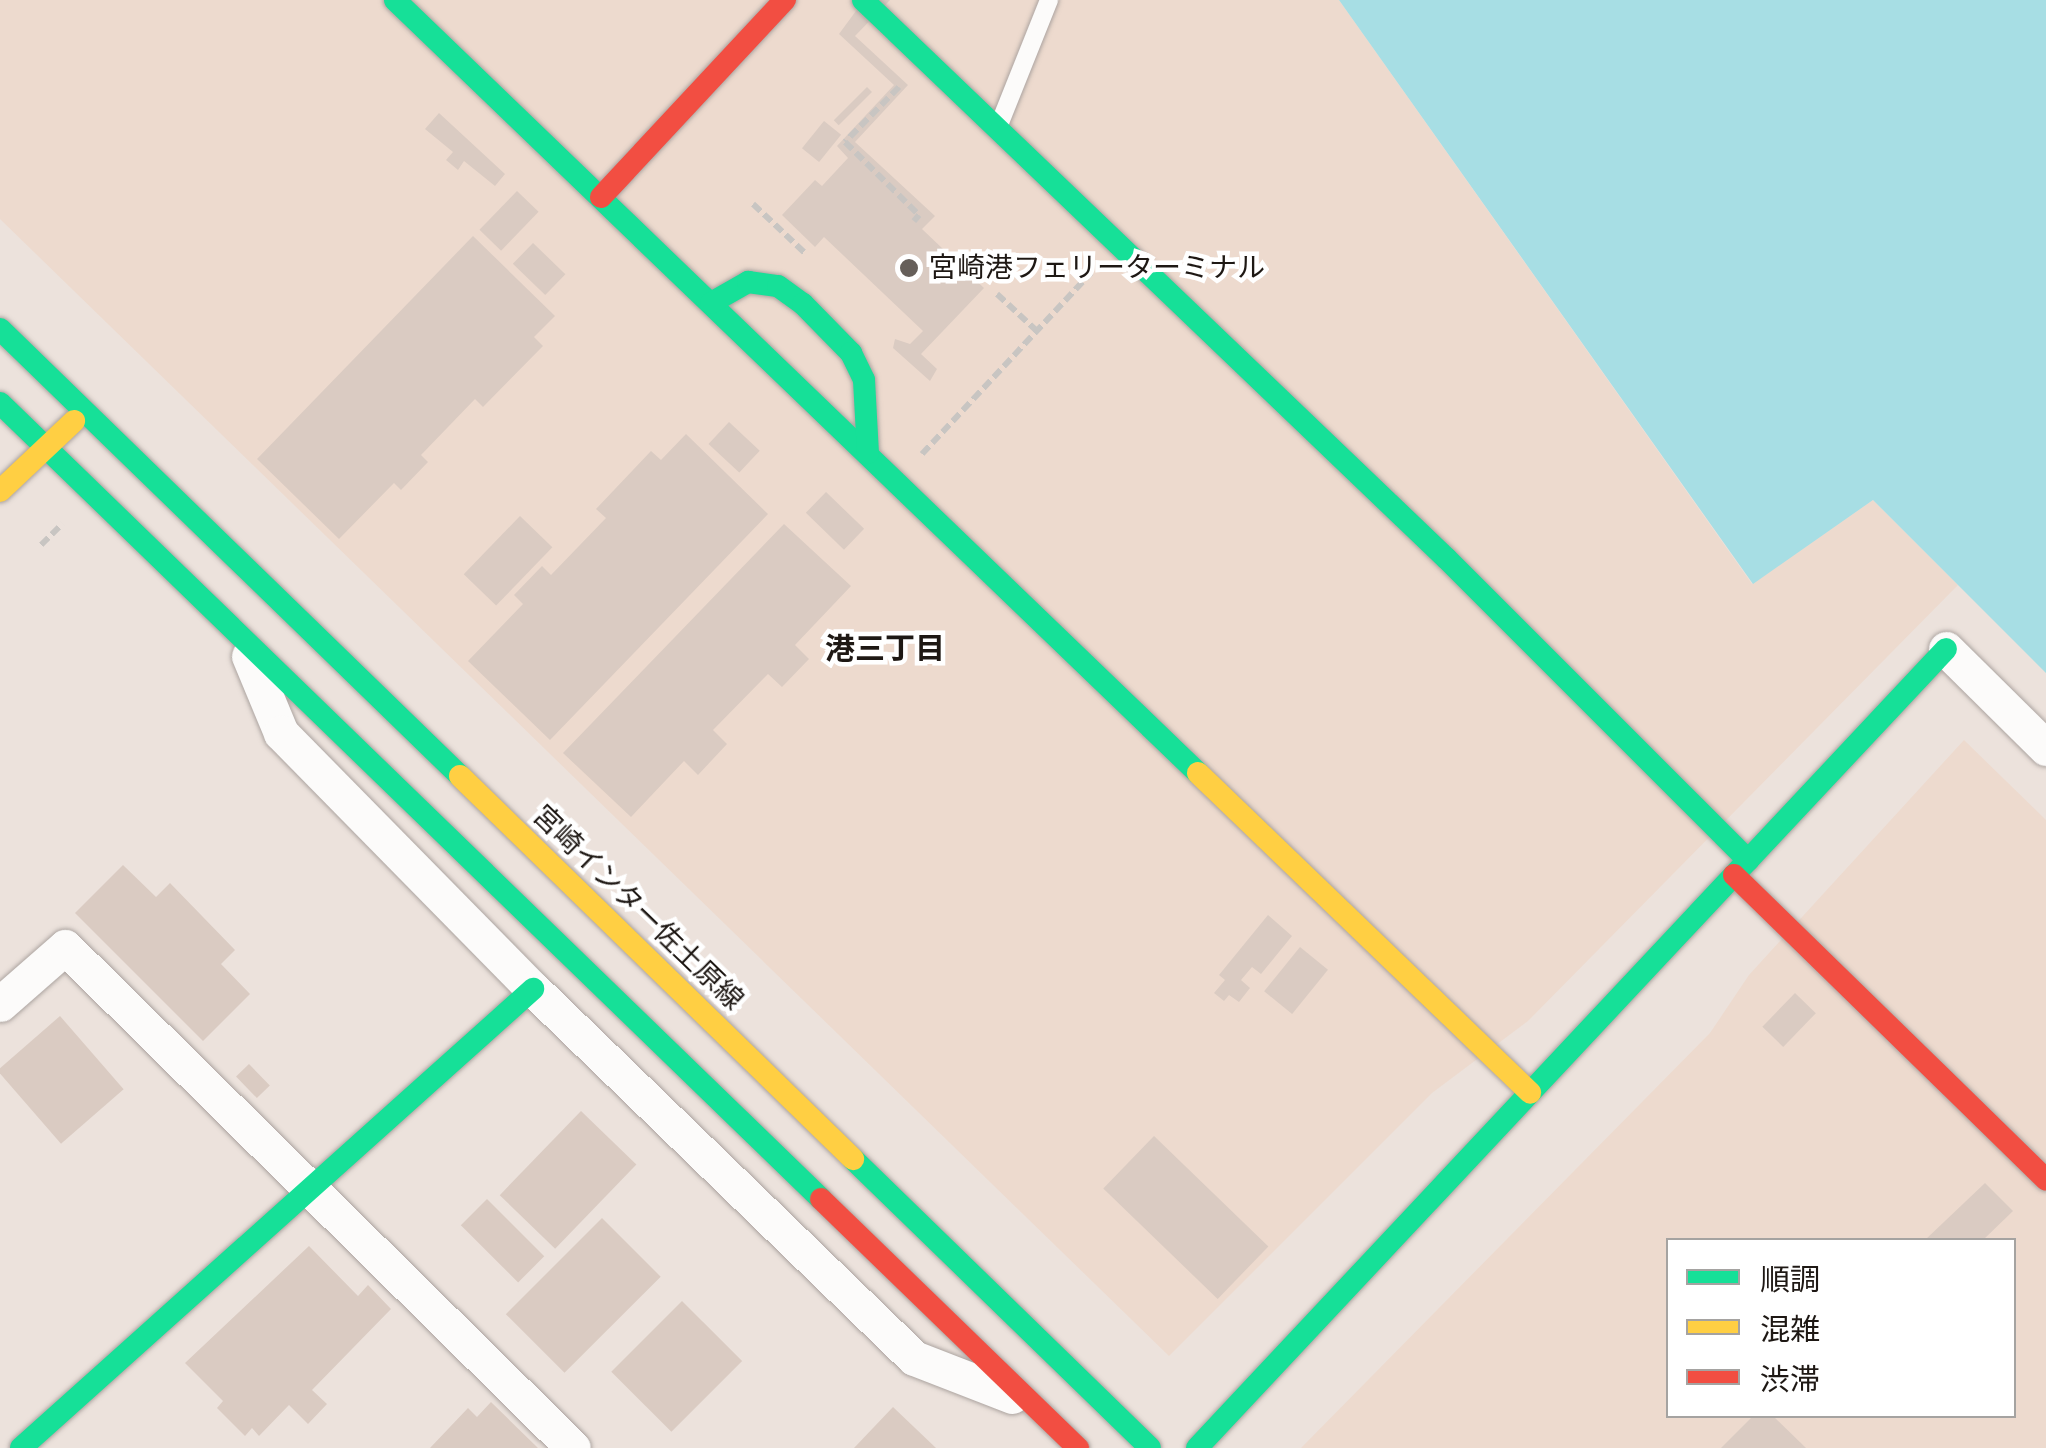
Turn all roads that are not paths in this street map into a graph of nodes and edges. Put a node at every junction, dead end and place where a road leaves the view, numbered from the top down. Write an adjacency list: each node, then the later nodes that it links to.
1 (396, 0): 6 (street)
2 (785, 0): 6 (street)
3 (863, 0): 5 (street)
4 (1049, 0): 5 (lane)
5 (998, 128): 17 (street)
6 (601, 197): 7 (street)
7 (711, 303): 12 (street); 12 (street)
8 (0, 329): 10 (street, 宮崎インター佐土原線)
9 (0, 404): 11 (street)
10 (84, 411): 11 (street); 27 (street, 宮崎インター佐土原線)
11 (46, 450): 13 (street); 14 (street)
12 (868, 453): 20 (street)
13 (0, 492)
14 (243, 640): 18 (street); 23 (street)
15 (1946, 648): 16 (street); 17 (street)
16 (2046, 748)
17 (1741, 867): 20 (street); 21 (street)
18 (534, 990): 22 (street); 23 (street)
19 (0, 1004): 22 (street)
20 (1530, 1094): 28 (street)
21 (2046, 1179)
22 (310, 1190): 24 (street); 25 (street)
23 (1032, 1404): 26 (street)
24 (22, 1448)
25 (574, 1448)
26 (1078, 1448)
27 (1150, 1448)
28 (1197, 1448)

